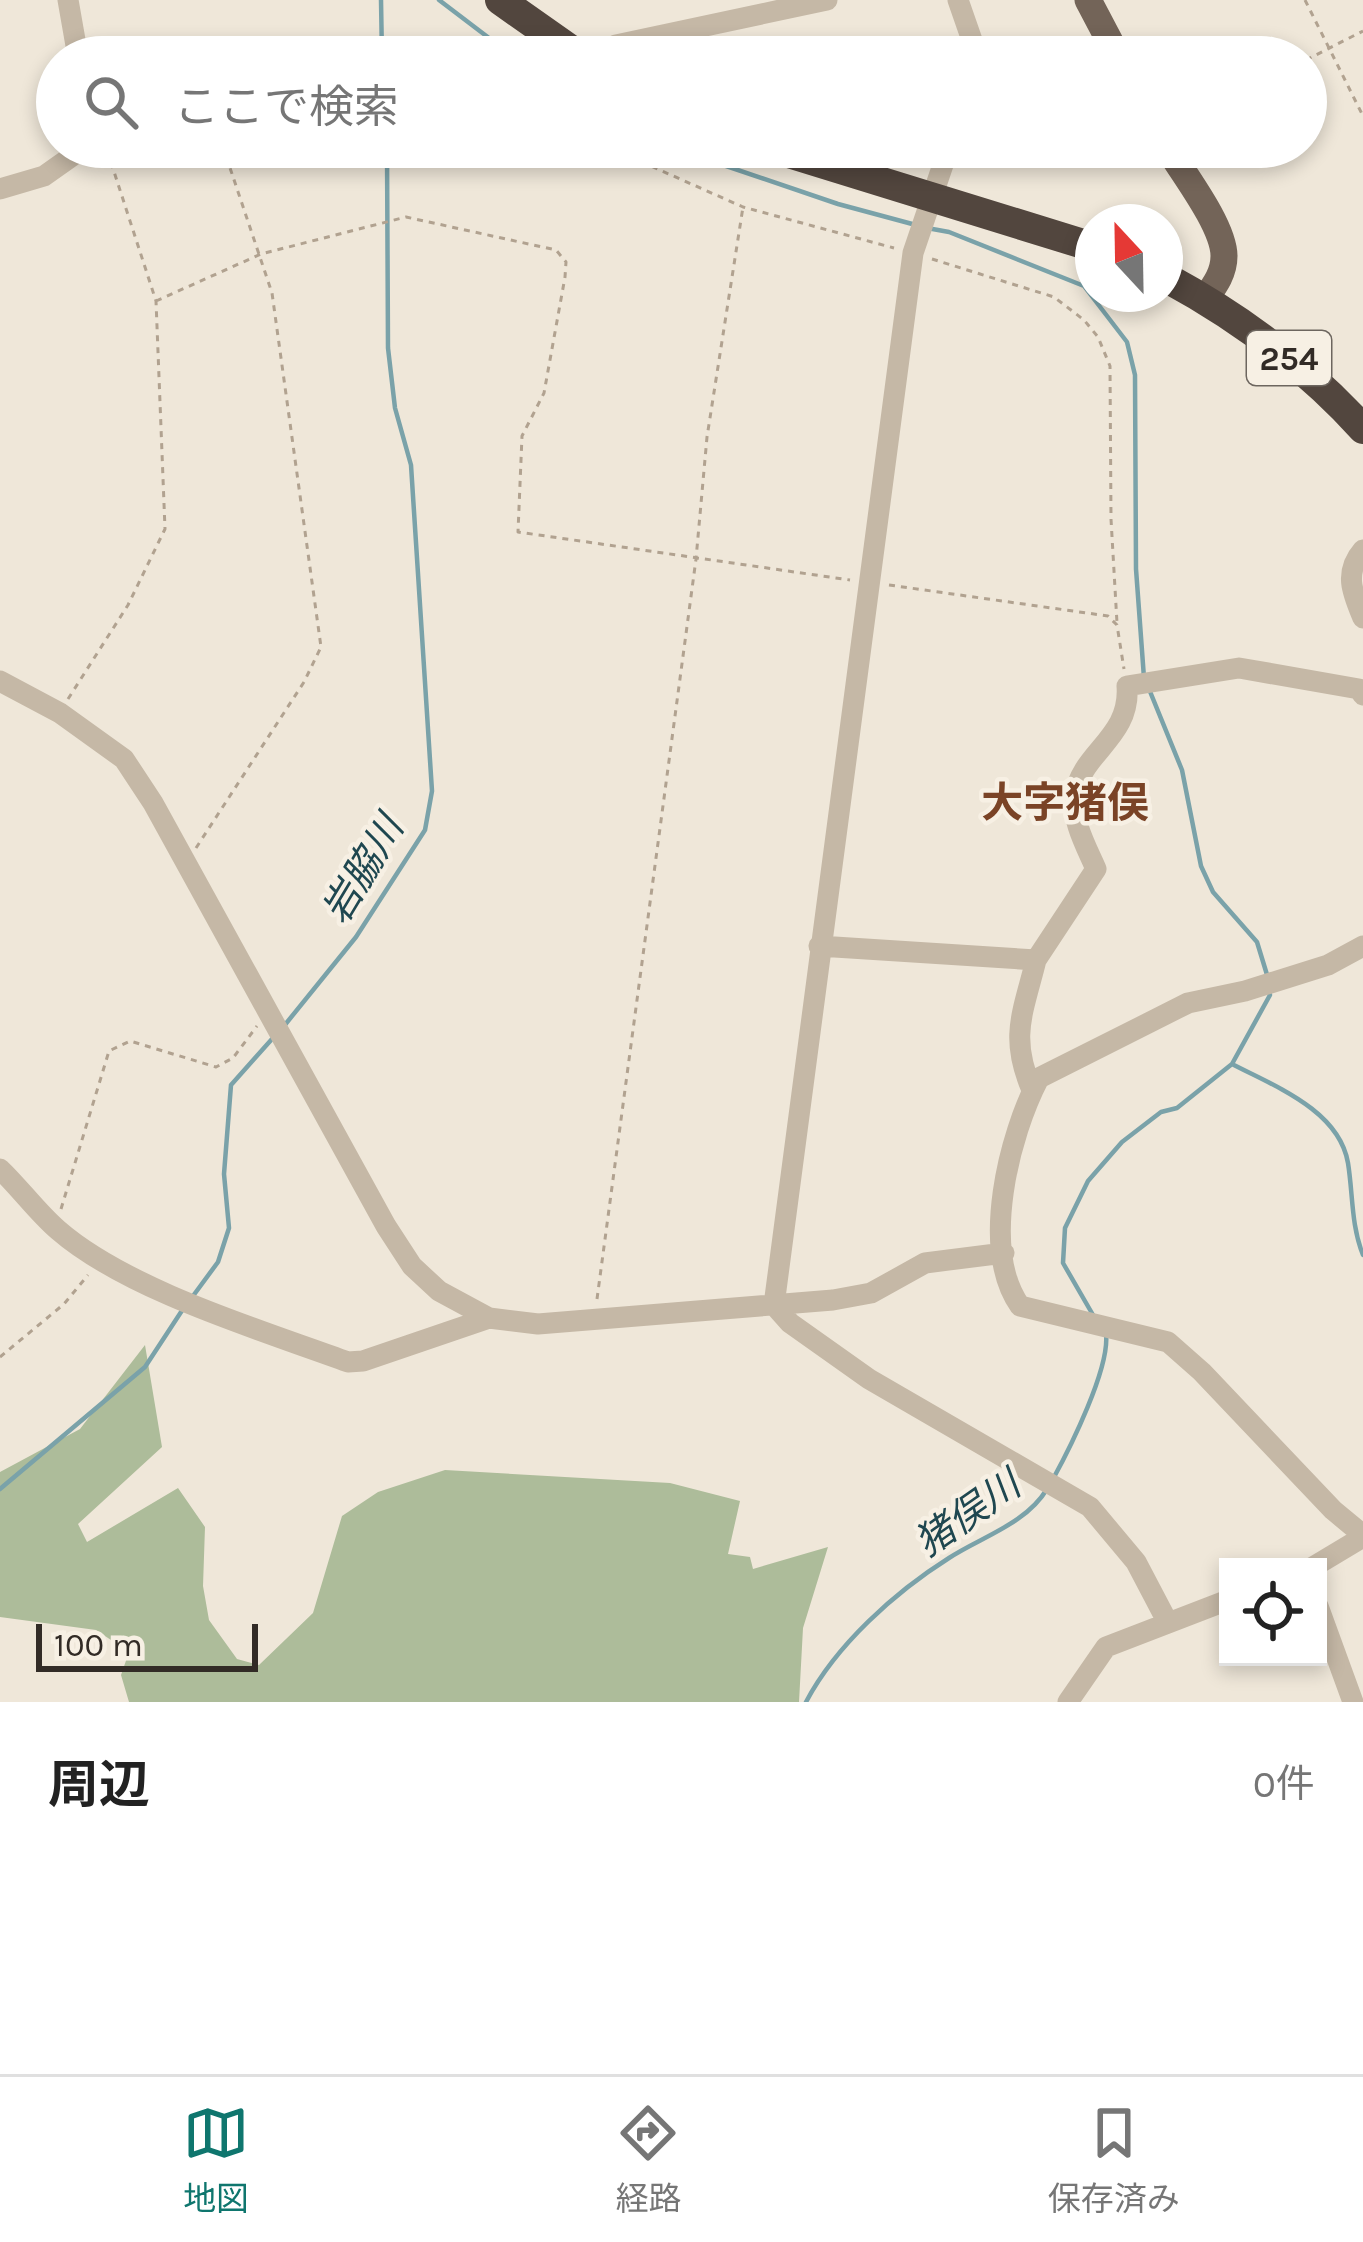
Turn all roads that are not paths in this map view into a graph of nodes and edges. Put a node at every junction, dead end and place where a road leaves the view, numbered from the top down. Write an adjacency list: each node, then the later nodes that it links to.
1 (68, 0): 6 (street)
2 (500, 0): 7 (highway)
3 (958, 0): 9 (street)
4 (1088, 0): 10 (main road)
5 (813, 1): 8 (street)
6 (74, 36)
7 (551, 36)
8 (656, 36)
9 (971, 36)
10 (1107, 36)
11 (55, 168): 15 (street)
12 (837, 168): 16 (highway)
13 (942, 168): 16 (street)
14 (1180, 168): 19 (main road)
15 (0, 189)
16 (932, 197): 17 (highway); 25 (street)
17 (1075, 242)
18 (1183, 287): 19 (highway, 254)
19 (1205, 299): 20 (highway, 254)
20 (1363, 429)
21 (1363, 550): 22 (street)
22 (1363, 619)
23 (0, 681): 32 (street)
24 (1362, 688): 27 (street)
25 (819, 946): 27 (street); 31 (street)
26 (1363, 946): 28 (street)
27 (1036, 959): 28 (street)
28 (1032, 1090): 30 (street)
29 (0, 1169): 32 (street)
30 (1004, 1253): 31 (street); 33 (street)
31 (774, 1305): 32 (street); 36 (street)
32 (489, 1318)
33 (1363, 1536): 34 (street)
34 (1327, 1558)
35 (1219, 1603): 36 (street)
36 (1168, 1622): 38 (street)
37 (1327, 1631): 39 (street)
38 (1068, 1702)
39 (1353, 1702)

